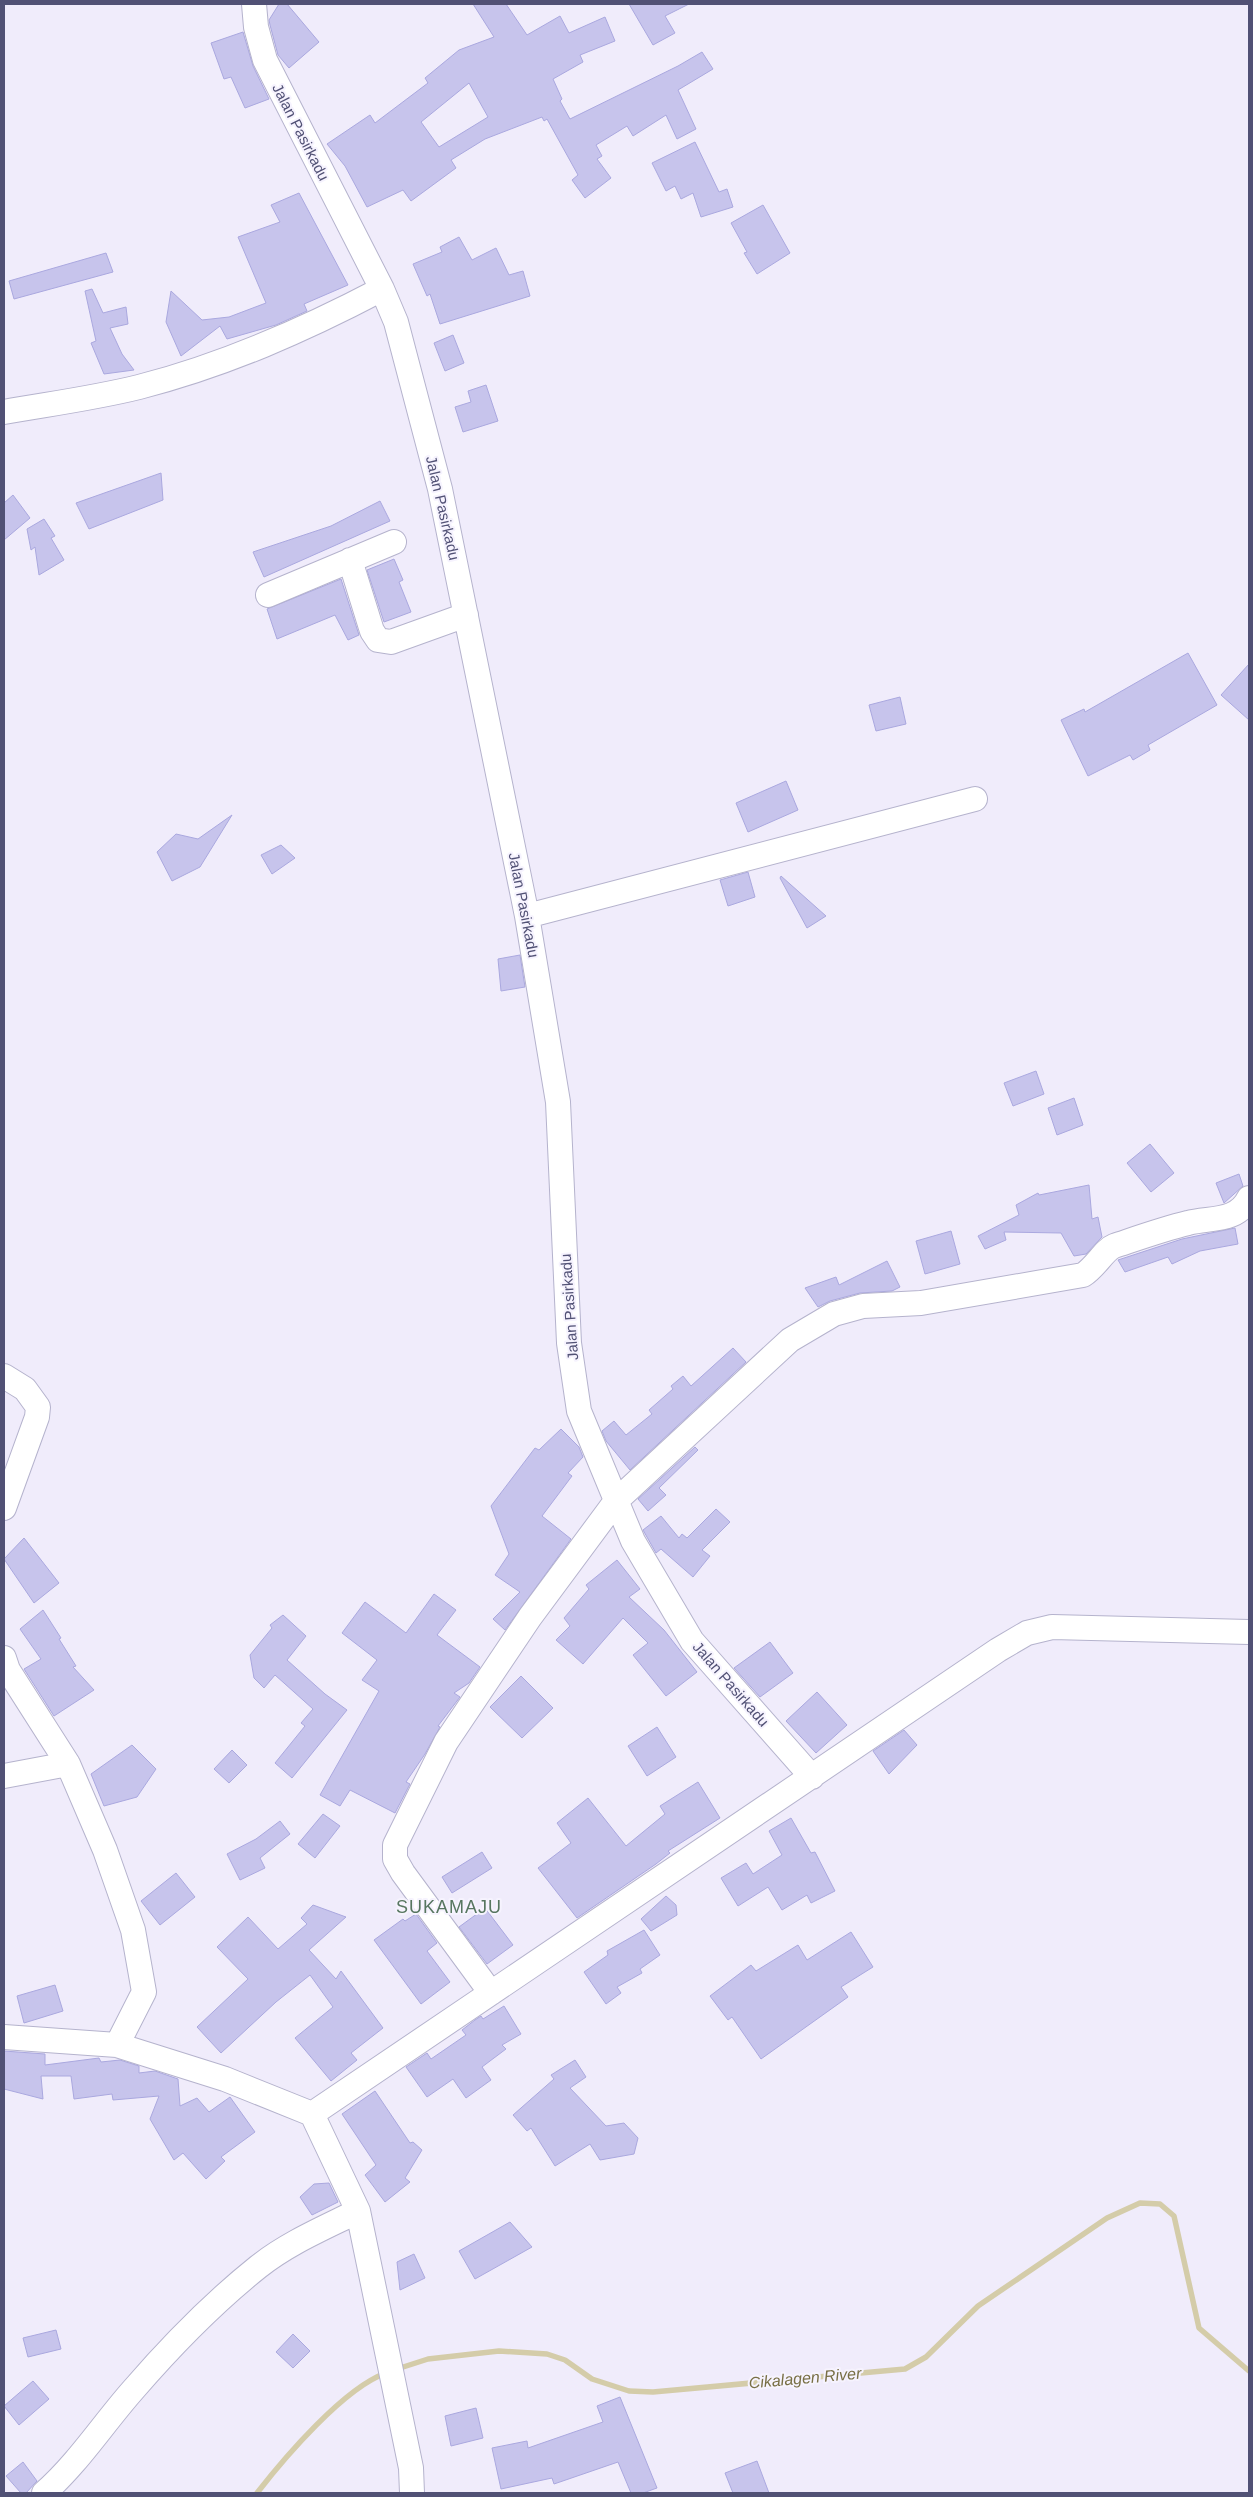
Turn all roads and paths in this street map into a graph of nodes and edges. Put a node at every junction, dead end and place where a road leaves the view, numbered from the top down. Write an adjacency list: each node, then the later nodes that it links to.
1 (254, 4): 2 (street, Jalan Pasirkadu)
2 (382, 289): 3 (street); 7 (street, Jalan Pasirkadu)
3 (4, 412)
4 (394, 542): 5 (street)
5 (350, 560): 6 (street); 7 (street)
6 (268, 595)
7 (466, 615): 9 (street, Jalan Pasirkadu)
8 (974, 799): 9 (street)
9 (527, 916): 12 (street, Jalan Pasirkadu)
10 (1249, 1198): 12 (street)
11 (4, 1376): 13 (street)
12 (616, 1501): 18 (street, Jalan Pasirkadu); 19 (street)
13 (4, 1508)
14 (1249, 1632): 18 (street)
15 (4, 1658): 16 (street)
16 (68, 1764): 17 (street); 21 (street)
17 (4, 1776)
18 (812, 1777): 19 (street)
19 (492, 1993): 22 (street)
20 (4, 2037): 21 (street)
21 (117, 2045): 22 (street)
22 (312, 2114): 23 (street)
23 (358, 2212): 24 (street); 25 (street)
24 (44, 2493)
25 (412, 2493)

